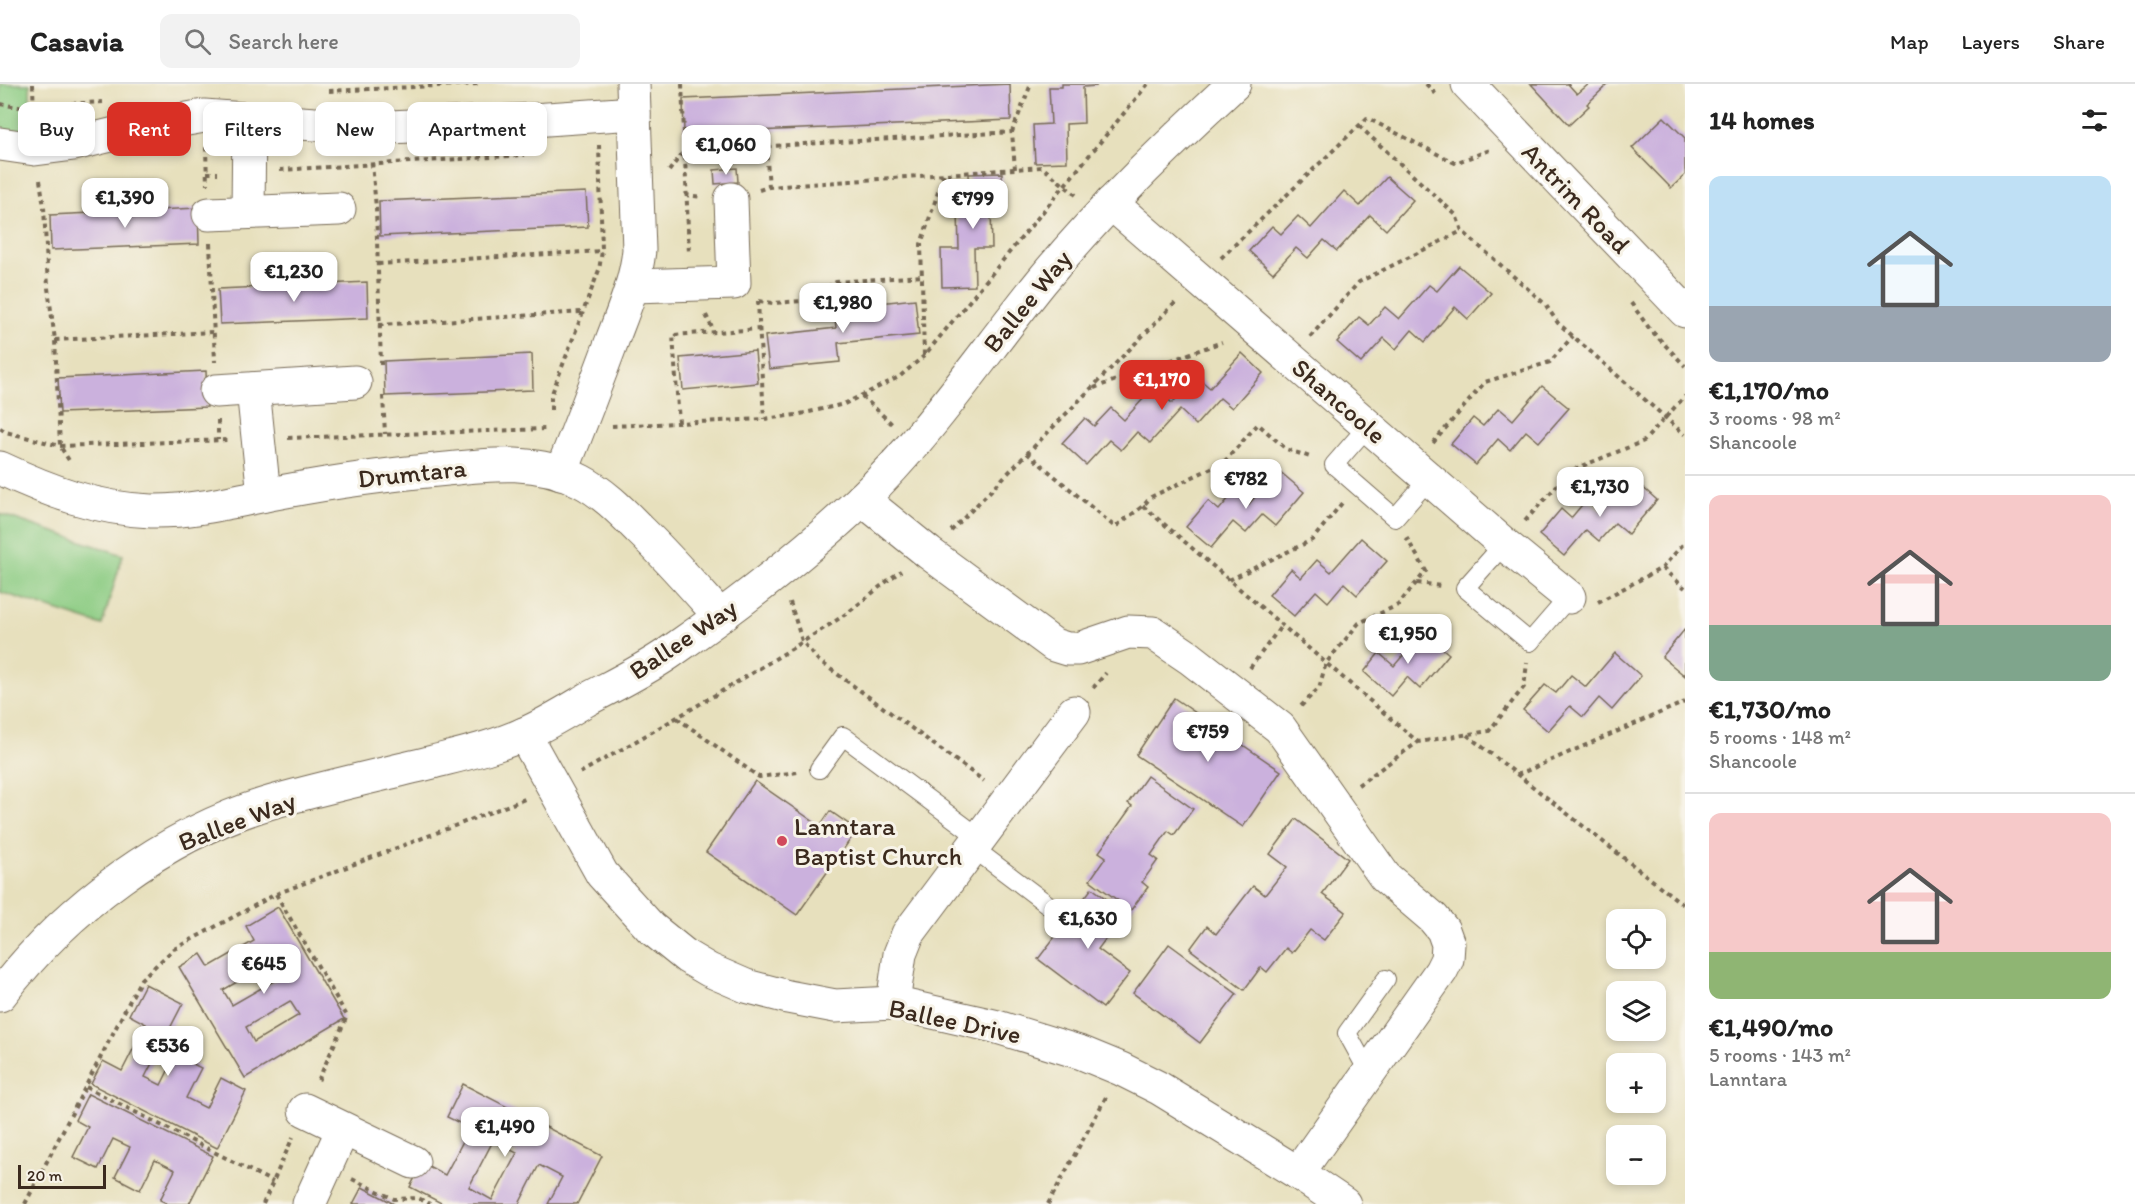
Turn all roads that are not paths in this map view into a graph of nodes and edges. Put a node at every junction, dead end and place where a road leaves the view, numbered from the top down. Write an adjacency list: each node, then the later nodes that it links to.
1 (1234, 84): 9 (street, Ballee Way)
2 (1468, 84): 14 (street, Antrim Road)
3 (634, 98): 5 (street); 13 (street)
4 (203, 116): 6 (street)
5 (303, 124)
6 (0, 144)
7 (248, 156): 11 (street)
8 (731, 199): 13 (street)
9 (1111, 202): 18 (street, Shancoole); 23 (street, Ballee Way)
10 (339, 210): 11 (street)
11 (248, 212): 12 (street)
12 (208, 214)
13 (633, 286): 21 (street)
14 (1685, 311)
15 (355, 382): 16 (street)
16 (253, 389): 17 (street); 22 (street)
17 (216, 391)
18 (1368, 426): 20 (street, Shancoole); 20 (lane)
19 (0, 468): 22 (street, Drumtara)
20 (1421, 472): 24 (street, Shancoole)
21 (561, 473): 22 (street, Drumtara); 26 (street, Drumtara)
22 (264, 495)
23 (862, 499): 26 (street, Ballee Way); 35 (street)
24 (1504, 544): 25 (street, Shancoole); 25 (lane)
25 (1569, 597)
26 (720, 616): 28 (street, Ballee Way)
27 (1074, 712): 30 (street)
28 (524, 734): 33 (street, Ballee Way); 34 (street, Ballee Drive)
29 (819, 769): 30 (lane)
30 (977, 843): 31 (lane); 34 (street)
31 (1051, 907)
32 (1386, 979): 35 (lane)
33 (0, 995)
34 (893, 1003): 39 (street, Ballee Drive)
35 (1369, 1074): 39 (street)
36 (305, 1110): 37 (street)
37 (343, 1129): 38 (street); 40 (street)
38 (413, 1162)
39 (1298, 1173): 41 (street, Ballee Drive)
40 (309, 1204)
41 (1344, 1204)

